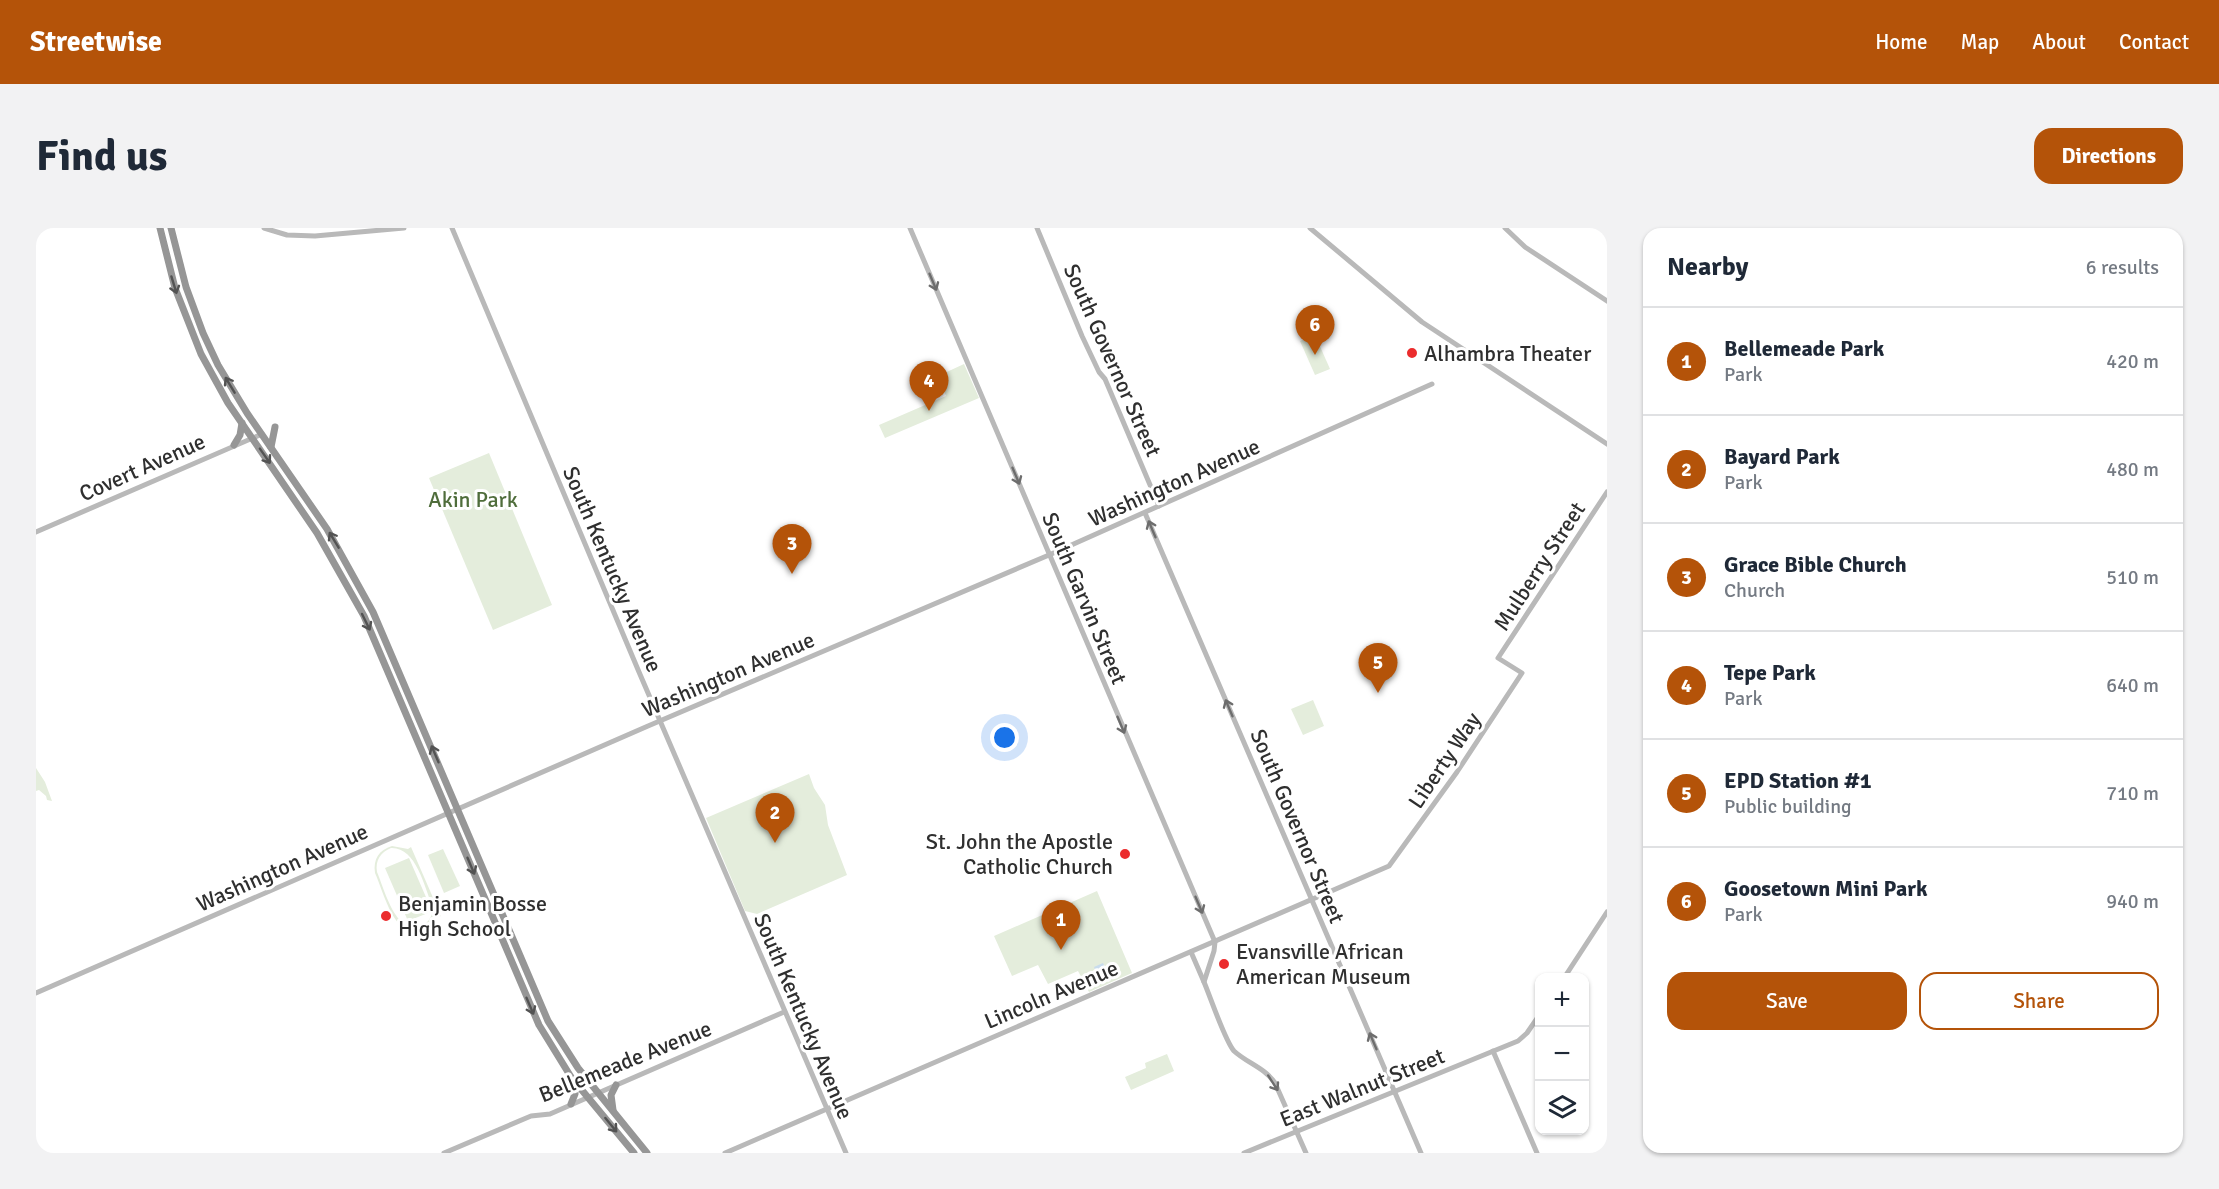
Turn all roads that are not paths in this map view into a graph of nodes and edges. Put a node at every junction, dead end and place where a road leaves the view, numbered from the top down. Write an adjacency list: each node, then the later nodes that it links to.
1 (160, 228): 12 (highway, one-way to 12)
2 (264, 228): 3 (street)
3 (404, 228)
4 (452, 228): 27 (street, South Kentucky Avenue)
5 (910, 228): 23 (street, South Garvin Street, one-way to 23)
6 (1037, 228): 20 (street, South Governor Street)
7 (1310, 228): 16 (street)
8 (1505, 228): 10 (street)
9 (172, 230): 14 (highway, one-way to 9)
10 (1607, 301)
11 (1432, 384): 20 (street, Washington Avenue)
12 (242, 423): 15 (highway); 17 (highway)
13 (276, 427): 18 (highway)
14 (262, 434): 15 (street, Covert Avenue); 18 (highway)
15 (252, 438): 17 (street, Covert Avenue); 26 (highway, one-way to 26)
16 (1607, 444)
17 (234, 445): 22 (street, Covert Avenue)
18 (271, 447): 25 (highway, one-way to 18)
19 (1607, 492): 24 (street, Mulberry Street)
20 (1159, 506): 21 (street, Washington Avenue)
21 (1145, 513): 23 (street, Washington Avenue); 31 (street, South Governor Street, one-way to 21)
22 (36, 532)
23 (1049, 555): 27 (street, Washington Avenue); 33 (street, South Garvin Street, one-way to 33)
24 (1522, 674): 30 (street, Liberty Way)
25 (414, 705): 26 (highway); 28 (highway, one-way to 25)
26 (405, 710): 29 (highway)
27 (660, 721): 28 (street, Washington Avenue); 40 (street, South Kentucky Avenue)
28 (458, 808): 29 (street, Washington Avenue); 34 (highway)
29 (448, 812): 36 (highway, one-way to 36); 39 (street, Washington Avenue)
30 (1390, 865): 31 (street, Lincoln Avenue)
31 (1312, 900): 33 (street, Lincoln Avenue); 45 (street, South Governor Street, one-way to 31)
32 (1607, 912): 37 (street)
33 (1215, 942): 35 (street, Lincoln Avenue); 38 (street)
34 (517, 948): 36 (highway); 46 (highway)
35 (1191, 952): 38 (street); 49 (street, Lincoln Avenue)
36 (507, 953): 43 (highway, one-way to 43)
37 (1567, 973)
38 (1203, 982): 51 (street, one-way to 51)
39 (36, 993)
40 (784, 1012): 44 (street, Bellemeade Avenue); 49 (street, South Kentucky Avenue)
41 (1535, 1020): 42 (street, East Walnut Street)
42 (1493, 1051): 45 (street, East Walnut Street); 60 (street)
43 (575, 1081): 47 (highway); 48 (highway)
44 (616, 1085): 46 (street, Bellemeade Avenue); 50 (highway)
45 (1394, 1091): 51 (street, East Walnut Street); 59 (street, South Governor Street)
46 (598, 1093): 47 (street, Bellemeade Avenue); 50 (highway)
47 (588, 1097): 48 (street, Bellemeade Avenue); 53 (highway, one-way to 53)
48 (571, 1104): 52 (street, Bellemeade Avenue)
49 (826, 1109): 55 (street, Lincoln Avenue); 56 (street, South Kentucky Avenue)
50 (614, 1112): 54 (highway)
51 (1296, 1131): 57 (street, East Walnut Street); 58 (street)
52 (444, 1153)
53 (634, 1153)
54 (647, 1153)
55 (725, 1153)
56 (846, 1153)
57 (1244, 1153)
58 (1306, 1153)
59 (1421, 1153)
60 (1537, 1153)

